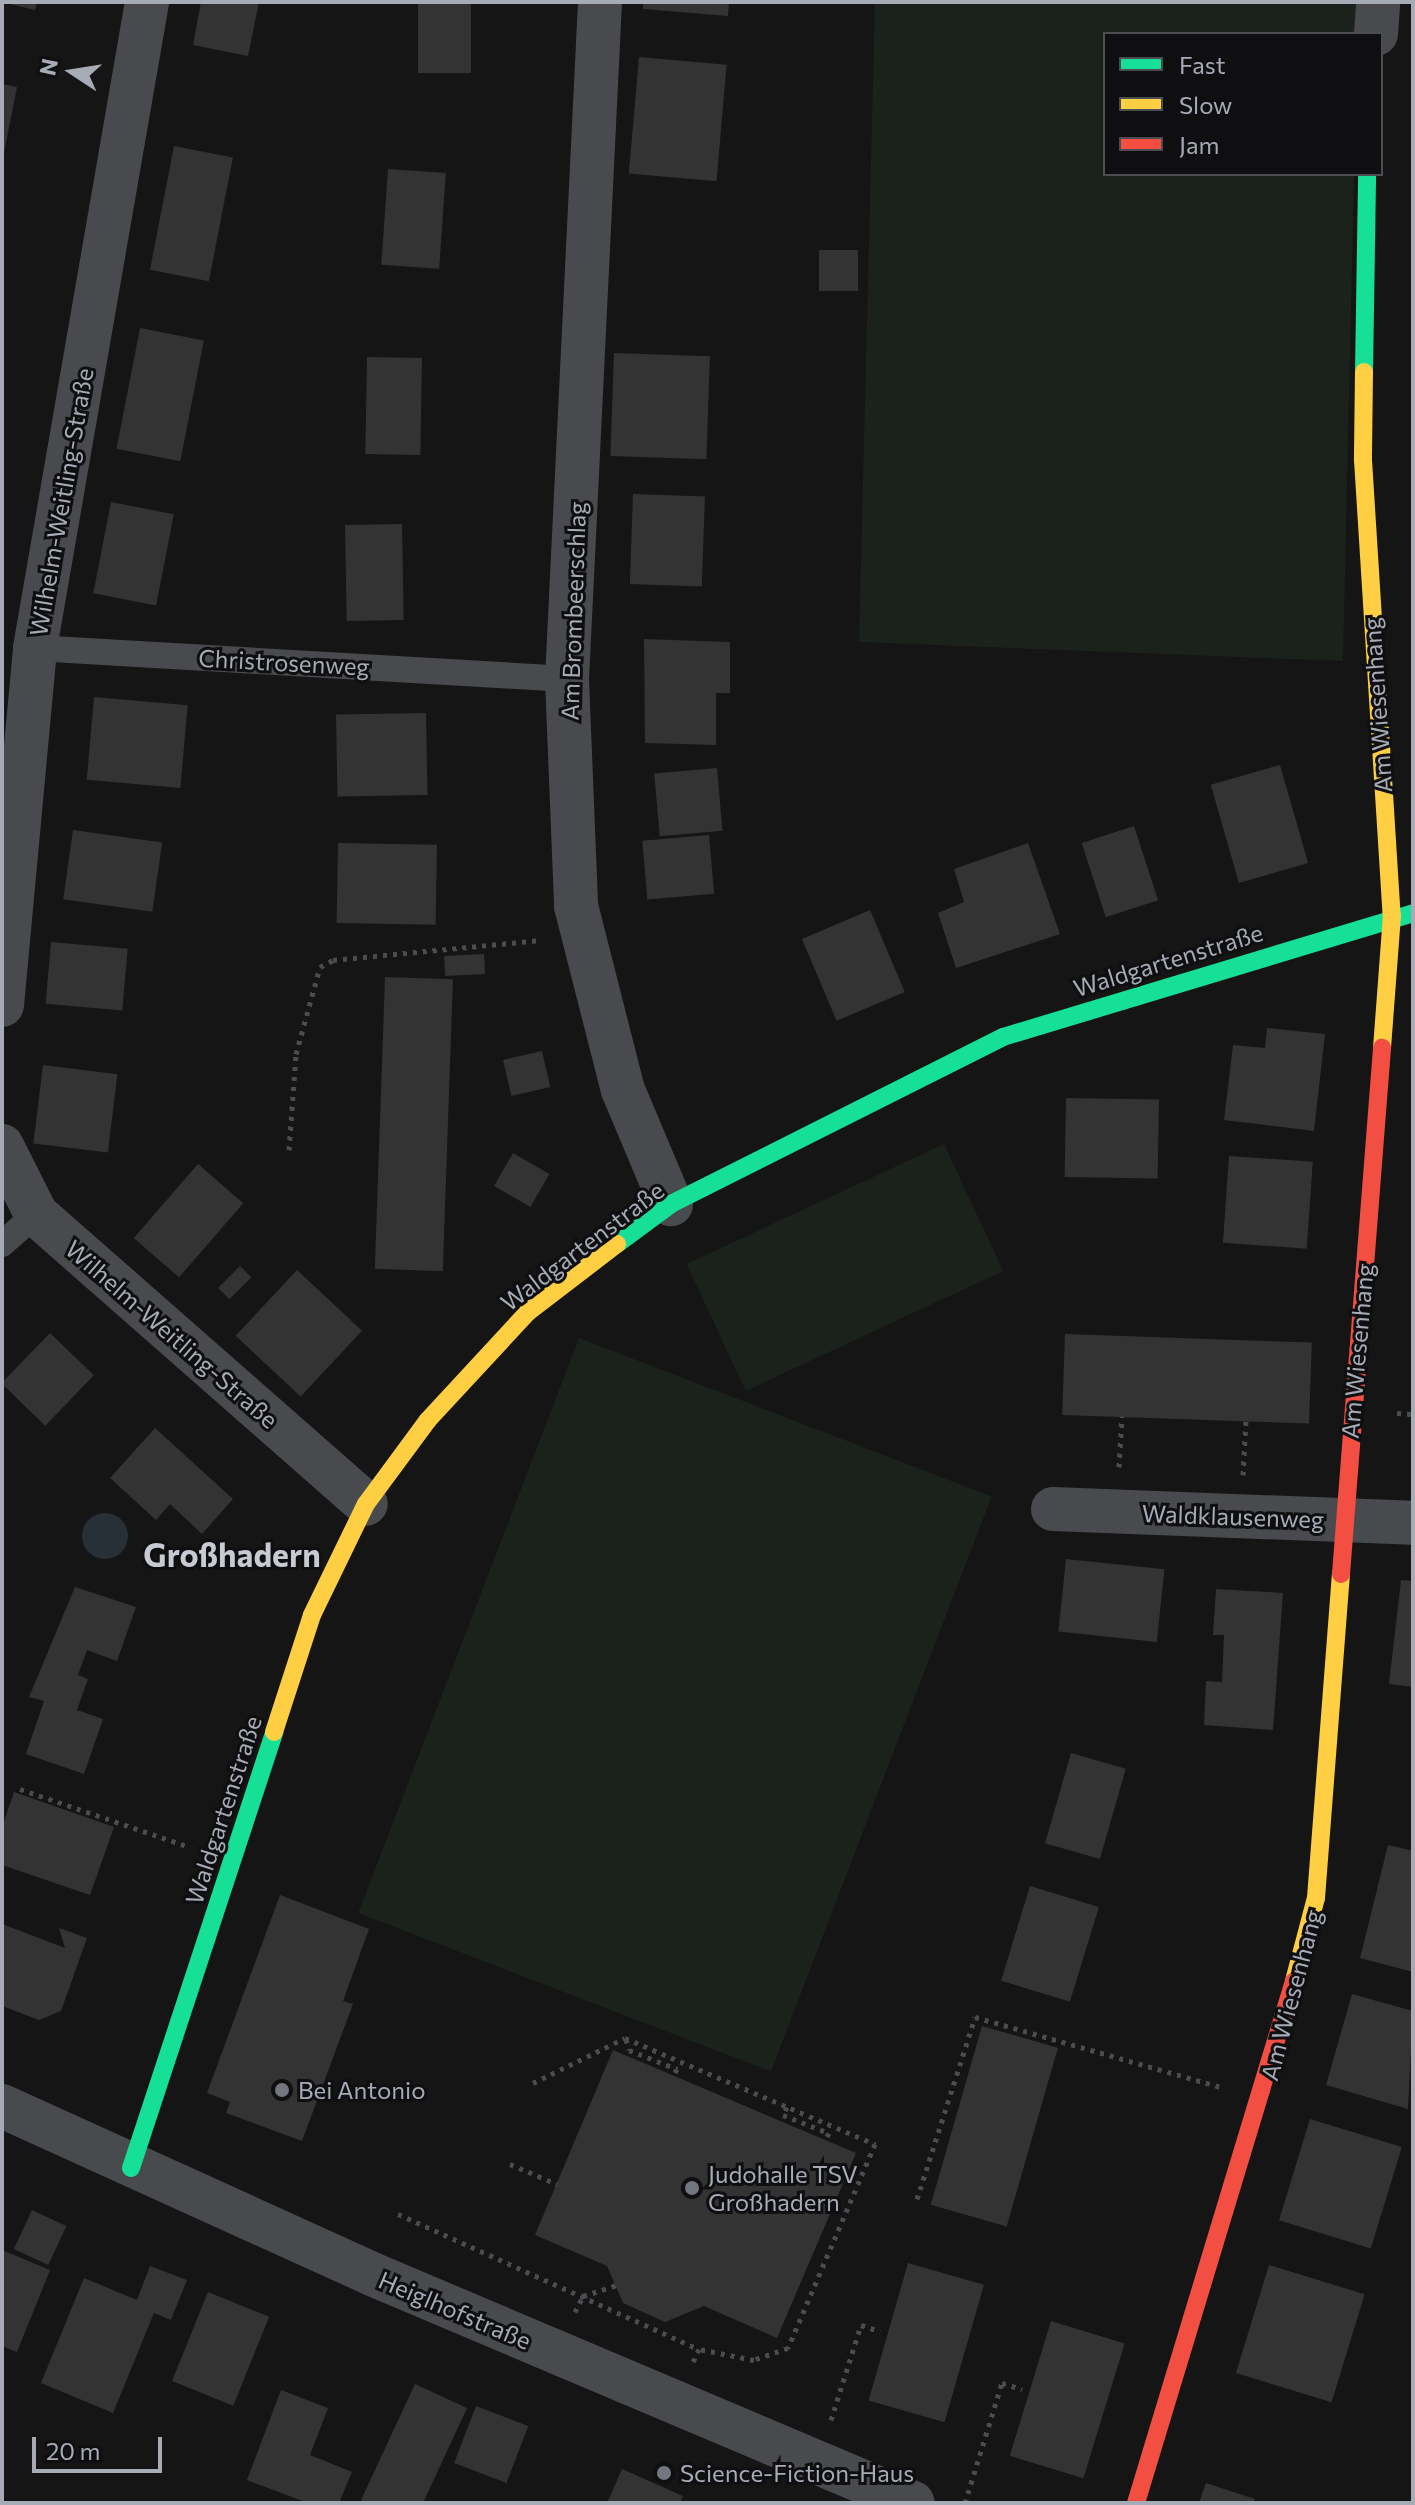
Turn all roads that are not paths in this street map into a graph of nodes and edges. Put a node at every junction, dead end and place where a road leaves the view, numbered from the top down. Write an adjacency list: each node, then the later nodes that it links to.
1 (147, 2): 6 (street, Wilhelm-Weitling-Straße)
2 (600, 2): 7 (street, Am Brombeerschlag)
3 (1378, 2): 4 (street)
4 (1376, 32)
5 (1367, 176): 9 (street, Am Wiesenhang)
6 (19, 645): 7 (lane, Christrosenweg); 10 (street, Wilhelm-Weitling-Straße)
7 (567, 679): 12 (street, Am Brombeerschlag)
8 (1413, 913): 9 (street, Waldgartenstraße)
9 (1392, 915): 12 (street, Waldgartenstraße); 17 (street, Am Wiesenhang)
10 (2, 1005)
11 (2, 1146): 13 (street, Wilhelm-Weitling-Straße)
12 (671, 1204): 15 (street, Waldgartenstraße)
13 (36, 1214): 14 (lane); 15 (street, Wilhelm-Weitling-Straße)
14 (2, 1244)
15 (366, 1504): 20 (street, Waldgartenstraße)
16 (1053, 1509): 17 (street, Waldklausenweg)
17 (1344, 1520): 18 (street, Waldklausenweg); 23 (street, Am Wiesenhang)
18 (1413, 1523)
19 (2, 2106): 20 (street, Heiglhofstraße)
20 (131, 2168): 21 (street, Heiglhofstraße)
21 (852, 2492): 22 (street, Heiglhofstraße)
22 (913, 2503)
23 (1136, 2503)

